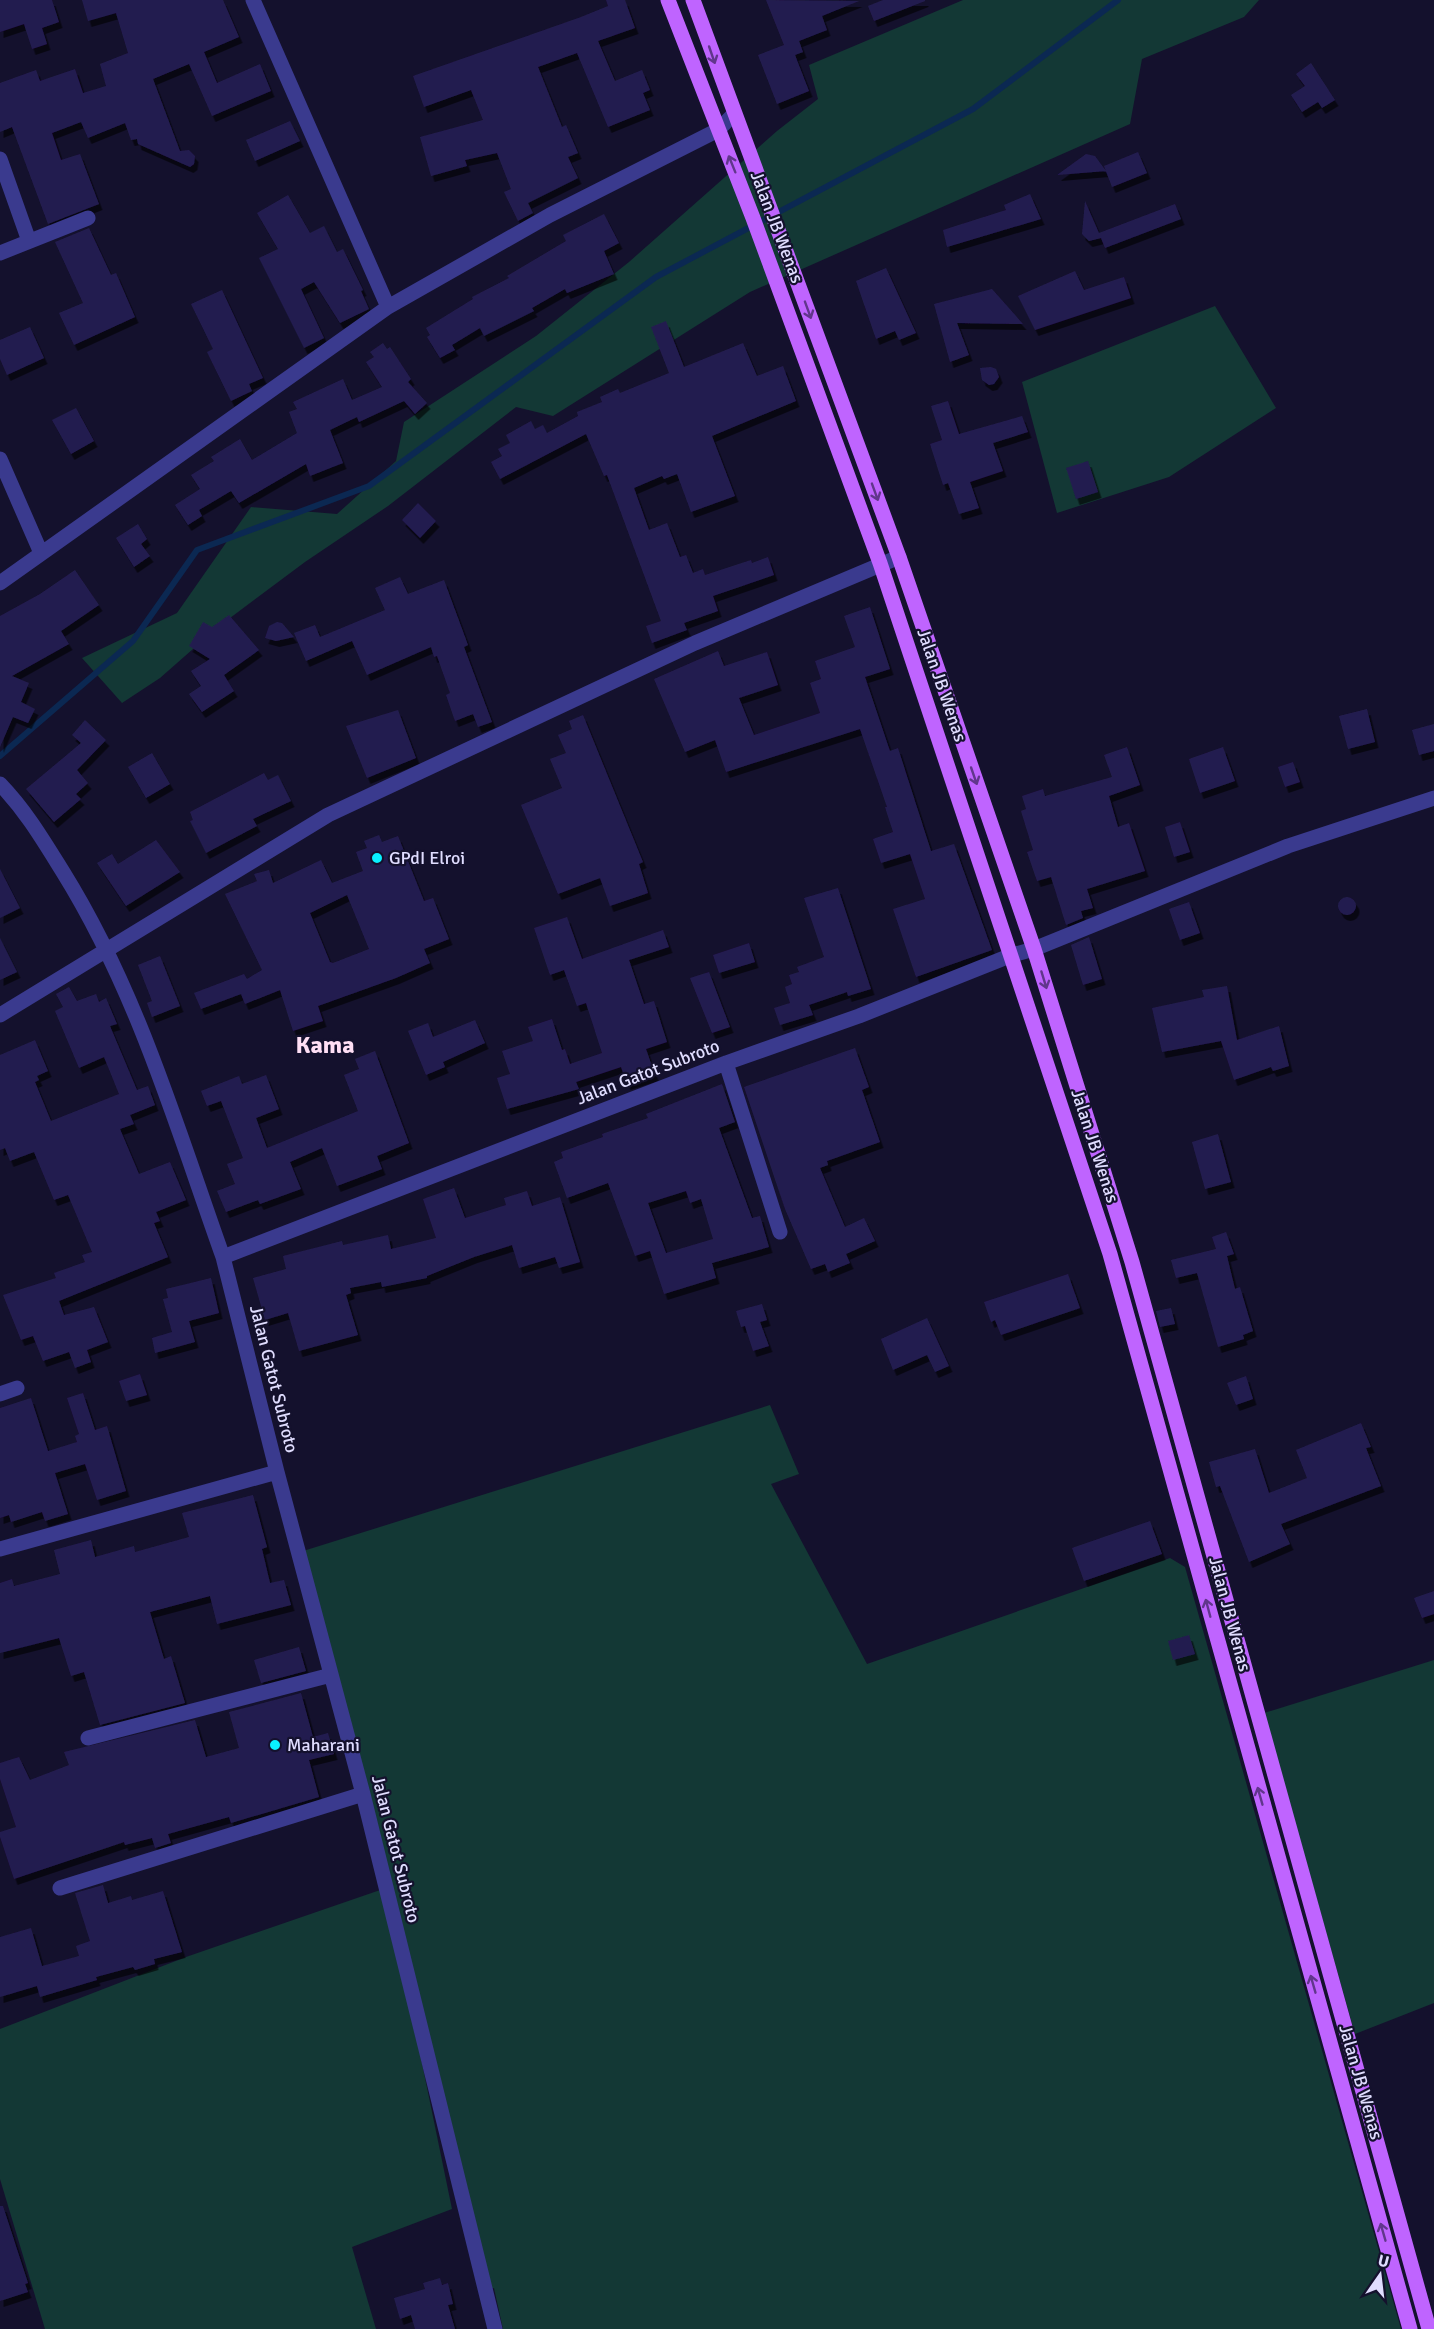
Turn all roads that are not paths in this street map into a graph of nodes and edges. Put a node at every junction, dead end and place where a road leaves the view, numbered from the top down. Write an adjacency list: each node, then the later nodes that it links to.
1 (253, 0): 10 (street)
2 (669, 0): 5 (main road, Jalan JB Wenas)
3 (693, 0): 4 (main road, Jalan JB Wenas, one-way to 4)
4 (733, 115): 5 (street); 11 (main road, Jalan JB Wenas, one-way to 11)
5 (718, 130): 10 (street); 12 (main road, Jalan JB Wenas, one-way to 5)
6 (0, 159): 8 (street)
7 (88, 218): 8 (street)
8 (29, 241): 9 (street)
9 (0, 253)
10 (388, 307): 14 (street)
11 (819, 342): 12 (main road); 15 (main road, Jalan JB Wenas, one-way to 15)
12 (800, 348): 16 (main road, Jalan JB Wenas)
13 (0, 459): 14 (street)
14 (41, 553): 17 (street)
15 (899, 557): 16 (street); 21 (main road, Jalan JB Wenas, one-way to 21)
16 (880, 563): 20 (street); 22 (main road, Jalan JB Wenas)
17 (0, 584)
18 (0, 784): 20 (street)
19 (1434, 798): 21 (street, Jalan Gatot Subroto)
20 (107, 949): 23 (street); 26 (street)
21 (1034, 949): 22 (street, Jalan Gatot Subroto); 29 (main road, Jalan JB Wenas, one-way to 29)
22 (1012, 955): 24 (street, Jalan Gatot Subroto); 30 (main road, Jalan JB Wenas)
23 (0, 1015)
24 (726, 1063): 25 (street); 26 (street, Jalan Gatot Subroto)
25 (780, 1232)
26 (223, 1257): 31 (street, Jalan Gatot Subroto)
27 (17, 1388): 28 (street)
28 (0, 1394)
29 (1178, 1431): 30 (main road); 37 (main road, Jalan JB Wenas)
30 (1160, 1435): 38 (main road, Jalan JB Wenas, one-way to 30)
31 (277, 1472): 32 (street); 33 (street, Jalan Gatot Subroto)
32 (0, 1549)
33 (331, 1675): 34 (street); 35 (street, Jalan Gatot Subroto)
34 (88, 1738)
35 (363, 1794): 36 (street); 39 (street, Jalan Gatot Subroto)
36 (60, 1888)
37 (1342, 2019): 38 (main road); 41 (main road, Jalan JB Wenas)
38 (1324, 2024): 40 (main road, Jalan JB Wenas, one-way to 38)
39 (495, 2329)
40 (1410, 2329)
41 (1430, 2329)

